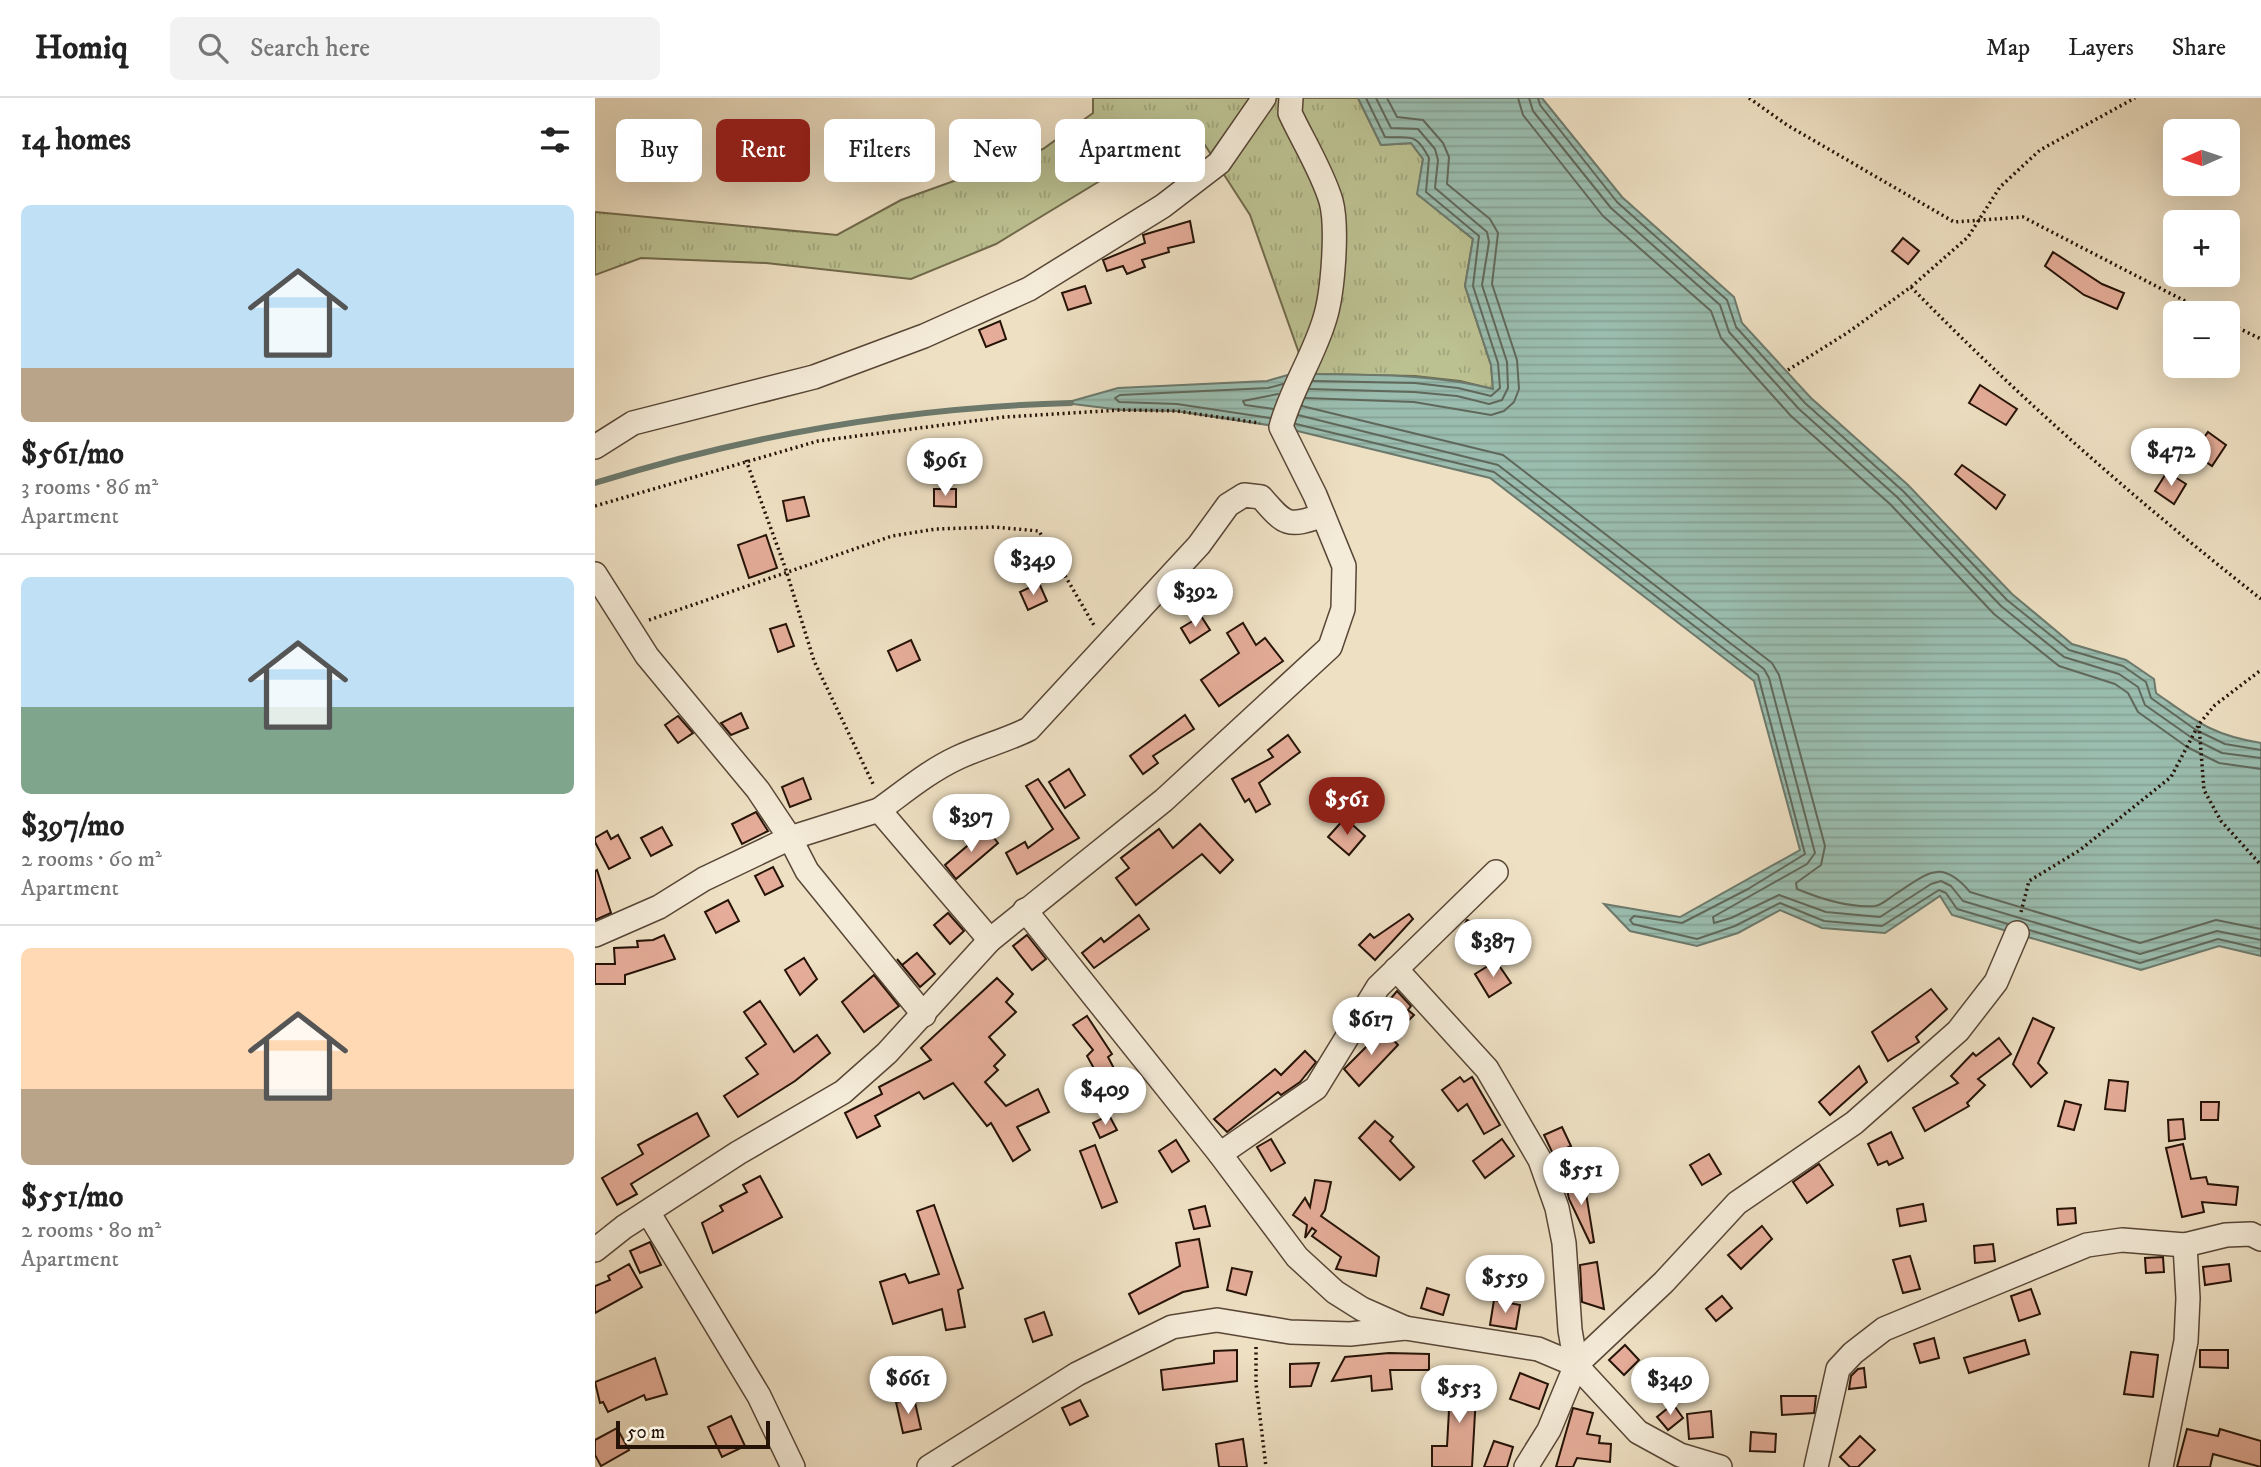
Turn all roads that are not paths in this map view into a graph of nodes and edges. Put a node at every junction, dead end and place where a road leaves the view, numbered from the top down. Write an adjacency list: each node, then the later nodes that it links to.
1 (1264, 98): 3 (street)
2 (1291, 98): 4 (street)
3 (595, 447)
4 (1323, 515): 6 (street); 9 (street)
5 (595, 574): 7 (street)
6 (882, 808): 7 (street); 12 (street)
7 (790, 838): 11 (street); 14 (street)
8 (1496, 872): 13 (street)
9 (1025, 910): 12 (street); 15 (street)
10 (2017, 933): 21 (street)
11 (595, 935)
12 (990, 940): 14 (street)
13 (1396, 969): 15 (street); 21 (street)
14 (924, 1015): 16 (street)
15 (1220, 1154): 20 (street)
16 (648, 1212): 19 (street); 22 (street)
17 (2261, 1239): 18 (street)
18 (2185, 1245): 26 (street); 27 (street)
19 (595, 1250)
20 (1405, 1328): 21 (street); 23 (street)
21 (1577, 1364): 24 (street); 25 (street)
22 (793, 1467)
23 (929, 1467)
24 (1526, 1467)
25 (1720, 1467)
26 (1816, 1467)
27 (2161, 1467)

